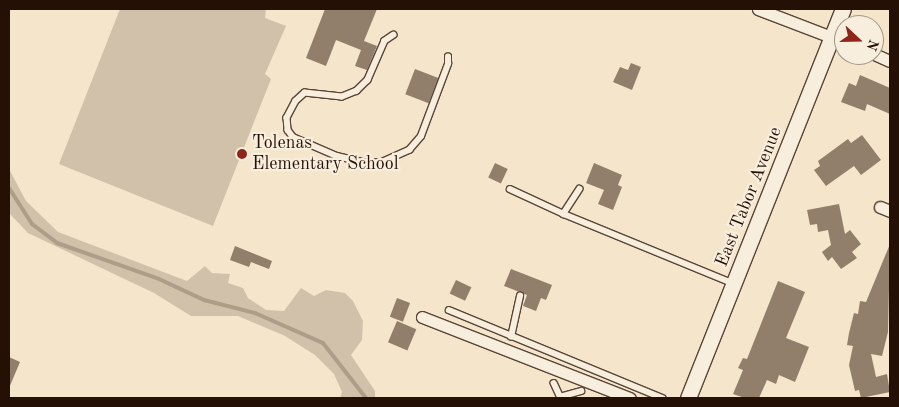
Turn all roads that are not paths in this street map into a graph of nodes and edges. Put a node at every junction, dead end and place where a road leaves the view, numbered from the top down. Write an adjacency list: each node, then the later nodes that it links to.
1 (758, 9): 3 (street)
2 (394, 35): 5 (lane)
3 (834, 38)
4 (834, 49): 9 (main road, East Tabor Avenue)
5 (448, 57)
6 (510, 188): 8 (lane)
7 (580, 189): 8 (lane)
8 (564, 214): 9 (lane)
9 (734, 284): 19 (main road, East Tabor Avenue)
10 (520, 296): 13 (lane)
11 (449, 310): 13 (lane)
12 (422, 317): 17 (street)
13 (511, 336): 18 (lane)
14 (554, 383): 16 (lane)
15 (581, 391): 16 (lane)
16 (561, 397)
17 (630, 398)
18 (663, 398)
19 (688, 398)

